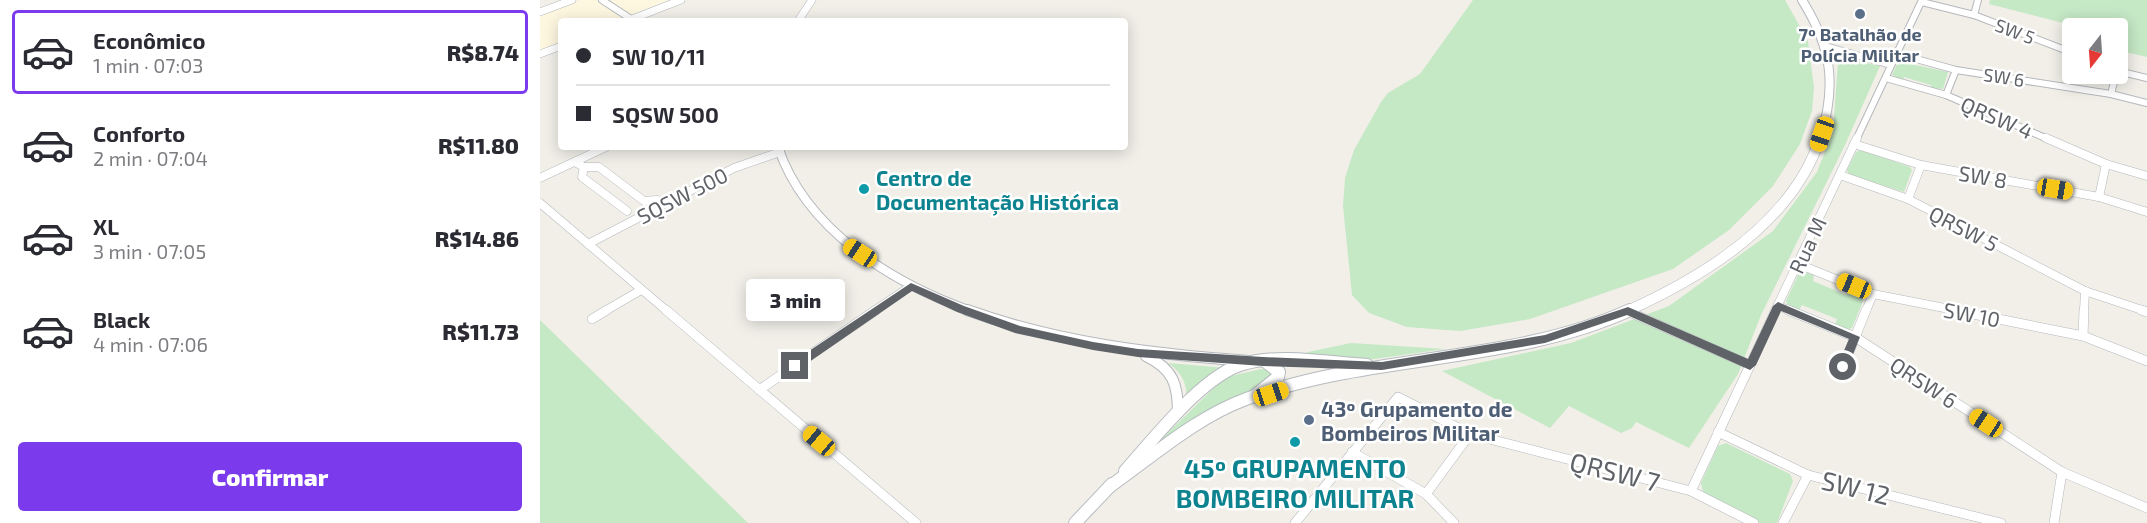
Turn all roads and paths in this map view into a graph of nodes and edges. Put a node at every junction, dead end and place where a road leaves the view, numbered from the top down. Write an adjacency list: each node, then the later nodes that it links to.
1 (572, 0): 8 (street)
2 (602, 0): 10 (street)
3 (681, 0): 11 (street)
4 (812, 0): 12 (street)
5 (1802, 0): 13 (main road)
6 (1978, 0): 9 (street)
7 (1922, 1): 9 (street, SW 5); 17 (street, Rua M)
8 (540, 12)
9 (1974, 15): 15 (street, SW 5)
10 (626, 18)
11 (634, 18)
12 (800, 18)
13 (1825, 46): 18 (street); 50 (main road)
14 (558, 47): 16 (street)
15 (2062, 49)
16 (540, 54)
17 (1898, 54): 18 (street, Rua M); 19 (street, SW 6)
18 (1891, 65): 21 (street, Rua M)
19 (1956, 70): 24 (street, SW 6); 25 (street)
20 (2128, 74): 22 (street)
21 (1886, 78): 25 (street, QRSW 4); 27 (street, Rua M)
22 (2147, 78)
23 (2114, 84): 24 (street)
24 (2111, 94): 26 (street, SW 6)
25 (1946, 95): 31 (street, QRSW 4)
26 (2147, 104)
27 (1854, 144): 32 (street, SW 8); 34 (street, Rua M)
28 (600, 150): 30 (street)
29 (779, 150): 43 (street, SQSW 500); 45 (street)
30 (575, 162): 33 (street); 36 (street)
31 (2106, 164): 35 (street, QRSW 4); 37 (street)
32 (1921, 165): 37 (street, SW 8); 38 (street)
33 (584, 167): 39 (street); 41 (street)
34 (1840, 175): 38 (street, QRSW 5); 44 (street, Rua M)
35 (2147, 177)
36 (540, 178)
37 (2099, 197): 42 (street, SW 8)
38 (1908, 199): 47 (street, QRSW 5)
39 (657, 200)
40 (540, 202): 43 (street)
41 (627, 211)
42 (2147, 212)
43 (588, 244): 46 (street)
44 (1798, 264): 48 (street, SW 10); 49 (street, Rua M)
45 (911, 286): 55 (street); 61 (street)
46 (641, 290): 52 (street); 61 (street)
47 (2085, 291): 51 (street, QRSW 5); 53 (street)
48 (1873, 294): 53 (street, SW 10); 54 (street)
49 (1778, 306): 54 (street, QRSW 6); 58 (street, Rua M)
50 (1628, 311): 58 (street); 59 (main road)
51 (2147, 312)
52 (592, 319)
53 (2083, 336): 56 (street, SW 10)
54 (1855, 337): 60 (street); 67 (street, QRSW 6)
55 (1138, 353): 57 (street); 63 (street)
56 (2147, 361)
57 (1263, 362): 59 (main road); 62 (main road); 63 (main road)
58 (1750, 365): 64 (street, Rua M)
59 (1382, 366): 62 (main road)
60 (1843, 367)
61 (759, 390): 73 (street)
62 (1240, 402): 69 (main road)
63 (1178, 415): 69 (main road)
64 (1718, 432): 68 (street, SW 12); 70 (street, Rua M)
65 (1470, 434): 66 (street, QRSW 7); 70 (street, QRSW 7); 71 (street)
66 (1353, 452): 71 (street); 75 (street)
67 (2062, 472): 72 (street, QRSW 6); 80 (street)
68 (1808, 475): 78 (street); 79 (street, SW 12)
69 (1110, 487): 74 (main road)
70 (1691, 491): 77 (street, QRSW 7)
71 (1426, 494): 76 (street)
72 (2147, 508)
73 (916, 523)
74 (1075, 523)
75 (1294, 523)
76 (1454, 523)
77 (1754, 523)
78 (1783, 523)
79 (2001, 523)
80 (2054, 523)

